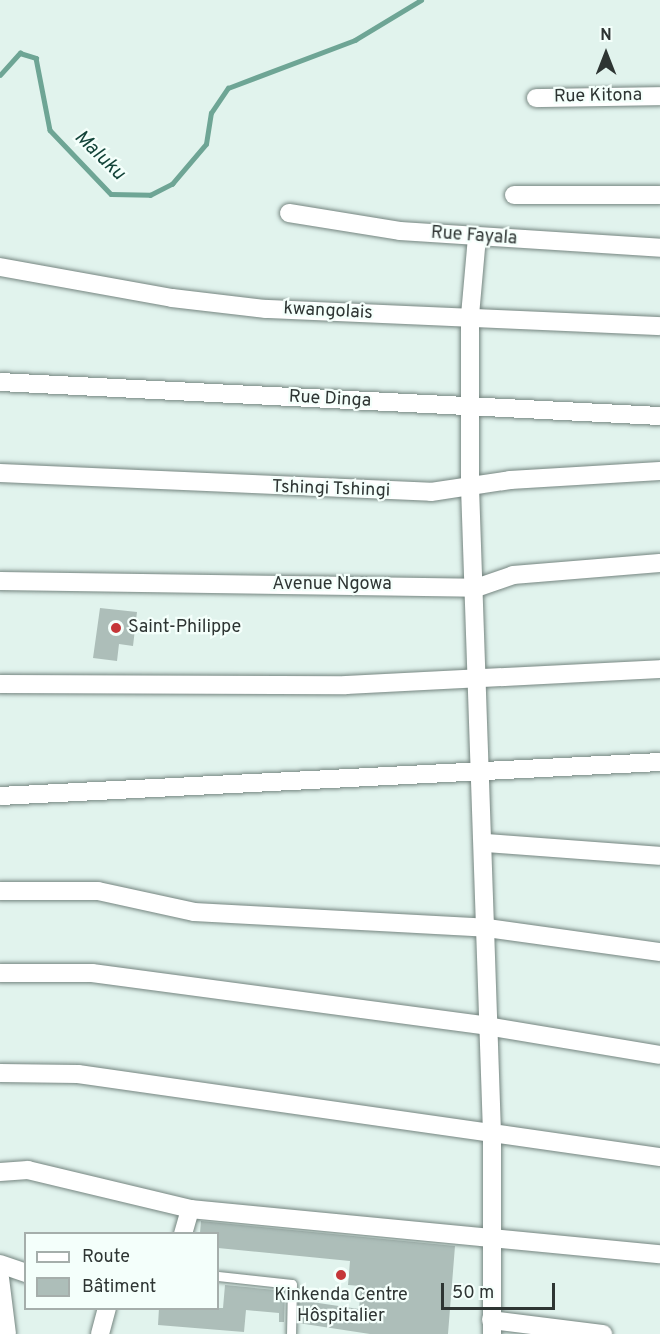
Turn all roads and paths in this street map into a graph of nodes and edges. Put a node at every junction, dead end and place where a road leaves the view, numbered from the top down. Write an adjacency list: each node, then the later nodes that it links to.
1 (660, 96): 2 (street, Rue Kitona)
2 (536, 98)
3 (514, 195): 4 (street)
4 (660, 195)
5 (289, 213): 6 (street, Rue Fayala)
6 (477, 237): 7 (street, Rue Fayala); 9 (street)
7 (660, 248)
8 (0, 267): 9 (street, kwangolais)
9 (470, 315): 10 (street, kwangolais); 12 (street)
10 (660, 326)
11 (0, 382): 12 (street, Rue Dinga)
12 (471, 408): 13 (street, Rue Dinga); 16 (street)
13 (660, 416)
14 (660, 471): 16 (street, Tshingi Tshingi)
15 (0, 473): 16 (street, Tshingi Tshingi)
16 (470, 487): 19 (street)
17 (660, 563): 19 (street, Avenue Ngowa)
18 (0, 581): 19 (street, Avenue Ngowa)
19 (476, 588): 21 (street)
20 (660, 669): 21 (street)
21 (478, 677): 22 (street); 24 (street)
22 (0, 684)
23 (660, 762): 24 (street)
24 (481, 768): 25 (street); 26 (street)
25 (0, 796)
26 (485, 843): 27 (street); 29 (street)
27 (660, 856)
28 (0, 891): 29 (street)
29 (487, 928): 30 (street); 32 (street)
30 (660, 952)
31 (0, 973): 32 (street)
32 (487, 1026): 33 (street); 35 (street)
33 (660, 1055)
34 (0, 1073): 35 (street)
35 (492, 1134): 36 (street); 40 (street)
36 (660, 1157)
37 (0, 1172): 38 (street)
38 (190, 1209): 39 (street); 40 (street)
39 (183, 1232)
40 (493, 1236): 41 (street); 47 (street)
41 (660, 1254)
42 (0, 1264): 43 (street)
43 (24, 1272)
44 (219, 1276): 50 (lane)
45 (0, 1278): 48 (street)
46 (107, 1310): 49 (street)
47 (492, 1327): 51 (street)
48 (8, 1334)
49 (100, 1334)
50 (291, 1334)
51 (603, 1334)

